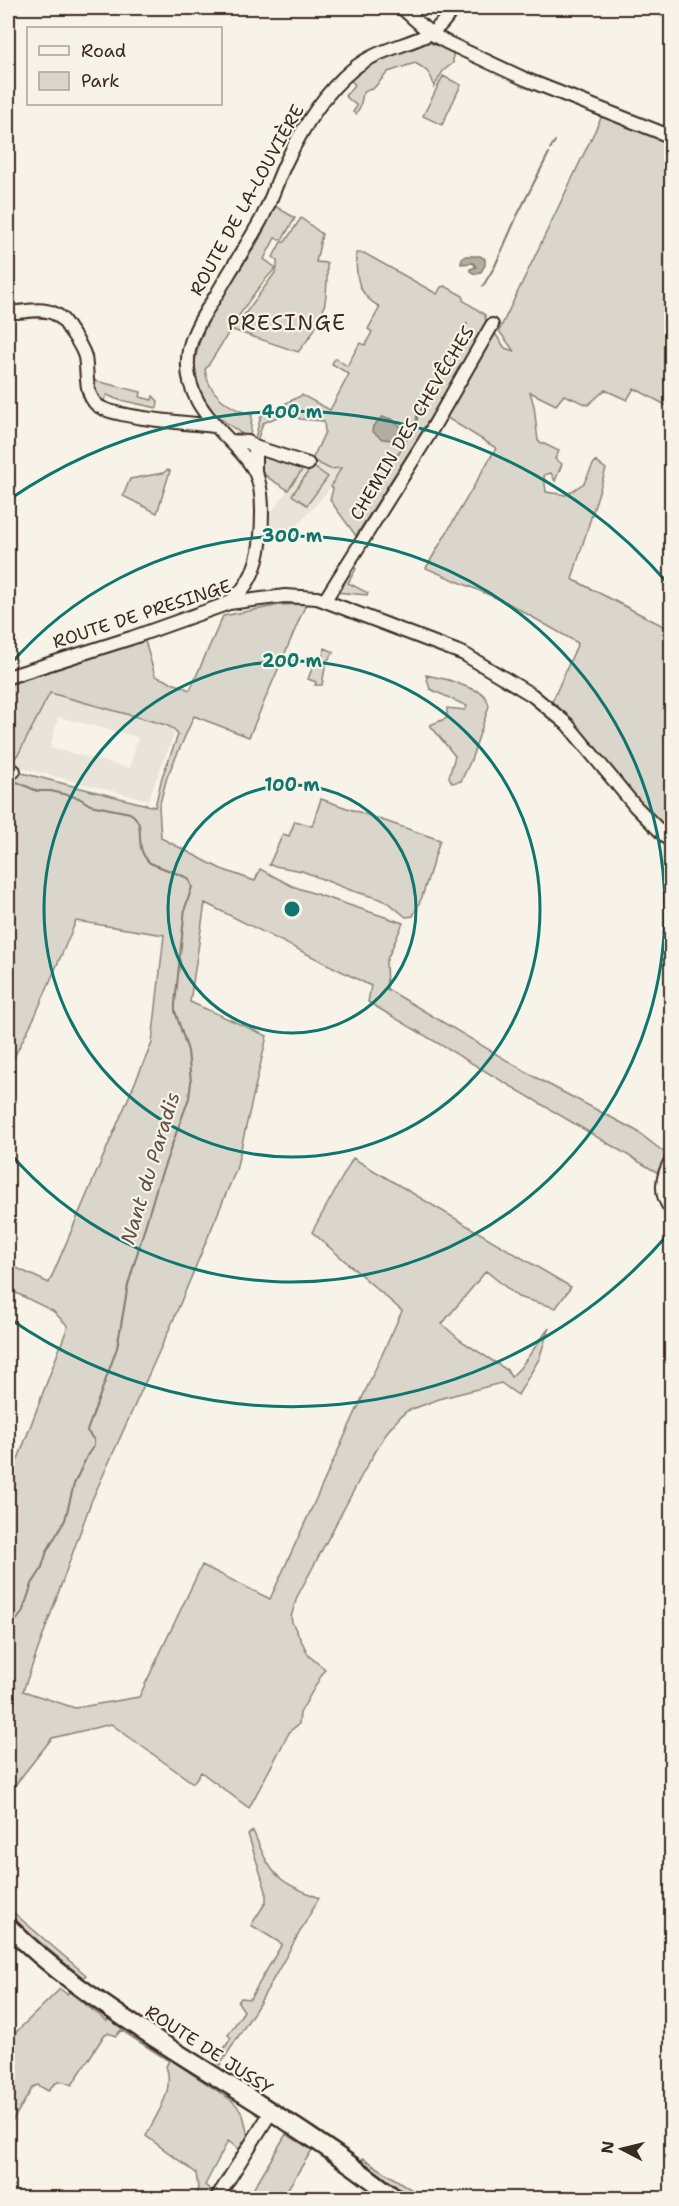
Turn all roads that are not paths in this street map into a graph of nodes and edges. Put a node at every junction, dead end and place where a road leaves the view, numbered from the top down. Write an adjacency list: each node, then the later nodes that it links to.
1 (402, 8): 3 (street)
2 (454, 8): 3 (street, ROUTE DE LA-LOUVIÈRE)
3 (430, 33): 4 (street); 7 (street, ROUTE DE LA-LOUVIÈRE)
4 (672, 137)
5 (8, 312): 7 (street)
6 (492, 325): 12 (street, CHEMIN DES CHEVÊCHES)
7 (215, 426): 8 (street, ROUTE DE LA-LOUVIÈRE)
8 (230, 441): 9 (street); 11 (street, ROUTE DE LA-LOUVIÈRE)
9 (255, 447): 10 (street); 11 (street)
10 (308, 464)
11 (255, 472): 13 (street, ROUTE DE LA-LOUVIÈRE)
12 (325, 600): 13 (street, ROUTE DE PRESINGE); 15 (street, ROUTE DE PRESINGE)
13 (229, 603): 14 (street, ROUTE DE PRESINGE)
14 (8, 677)
15 (672, 843)
16 (672, 1159): 17 (street)
17 (672, 1210)
18 (8, 1926): 19 (main road, ROUTE DE JUSSY)
19 (271, 2112): 20 (street); 21 (main road, ROUTE DE JUSSY)
20 (217, 2199)
21 (395, 2199)

